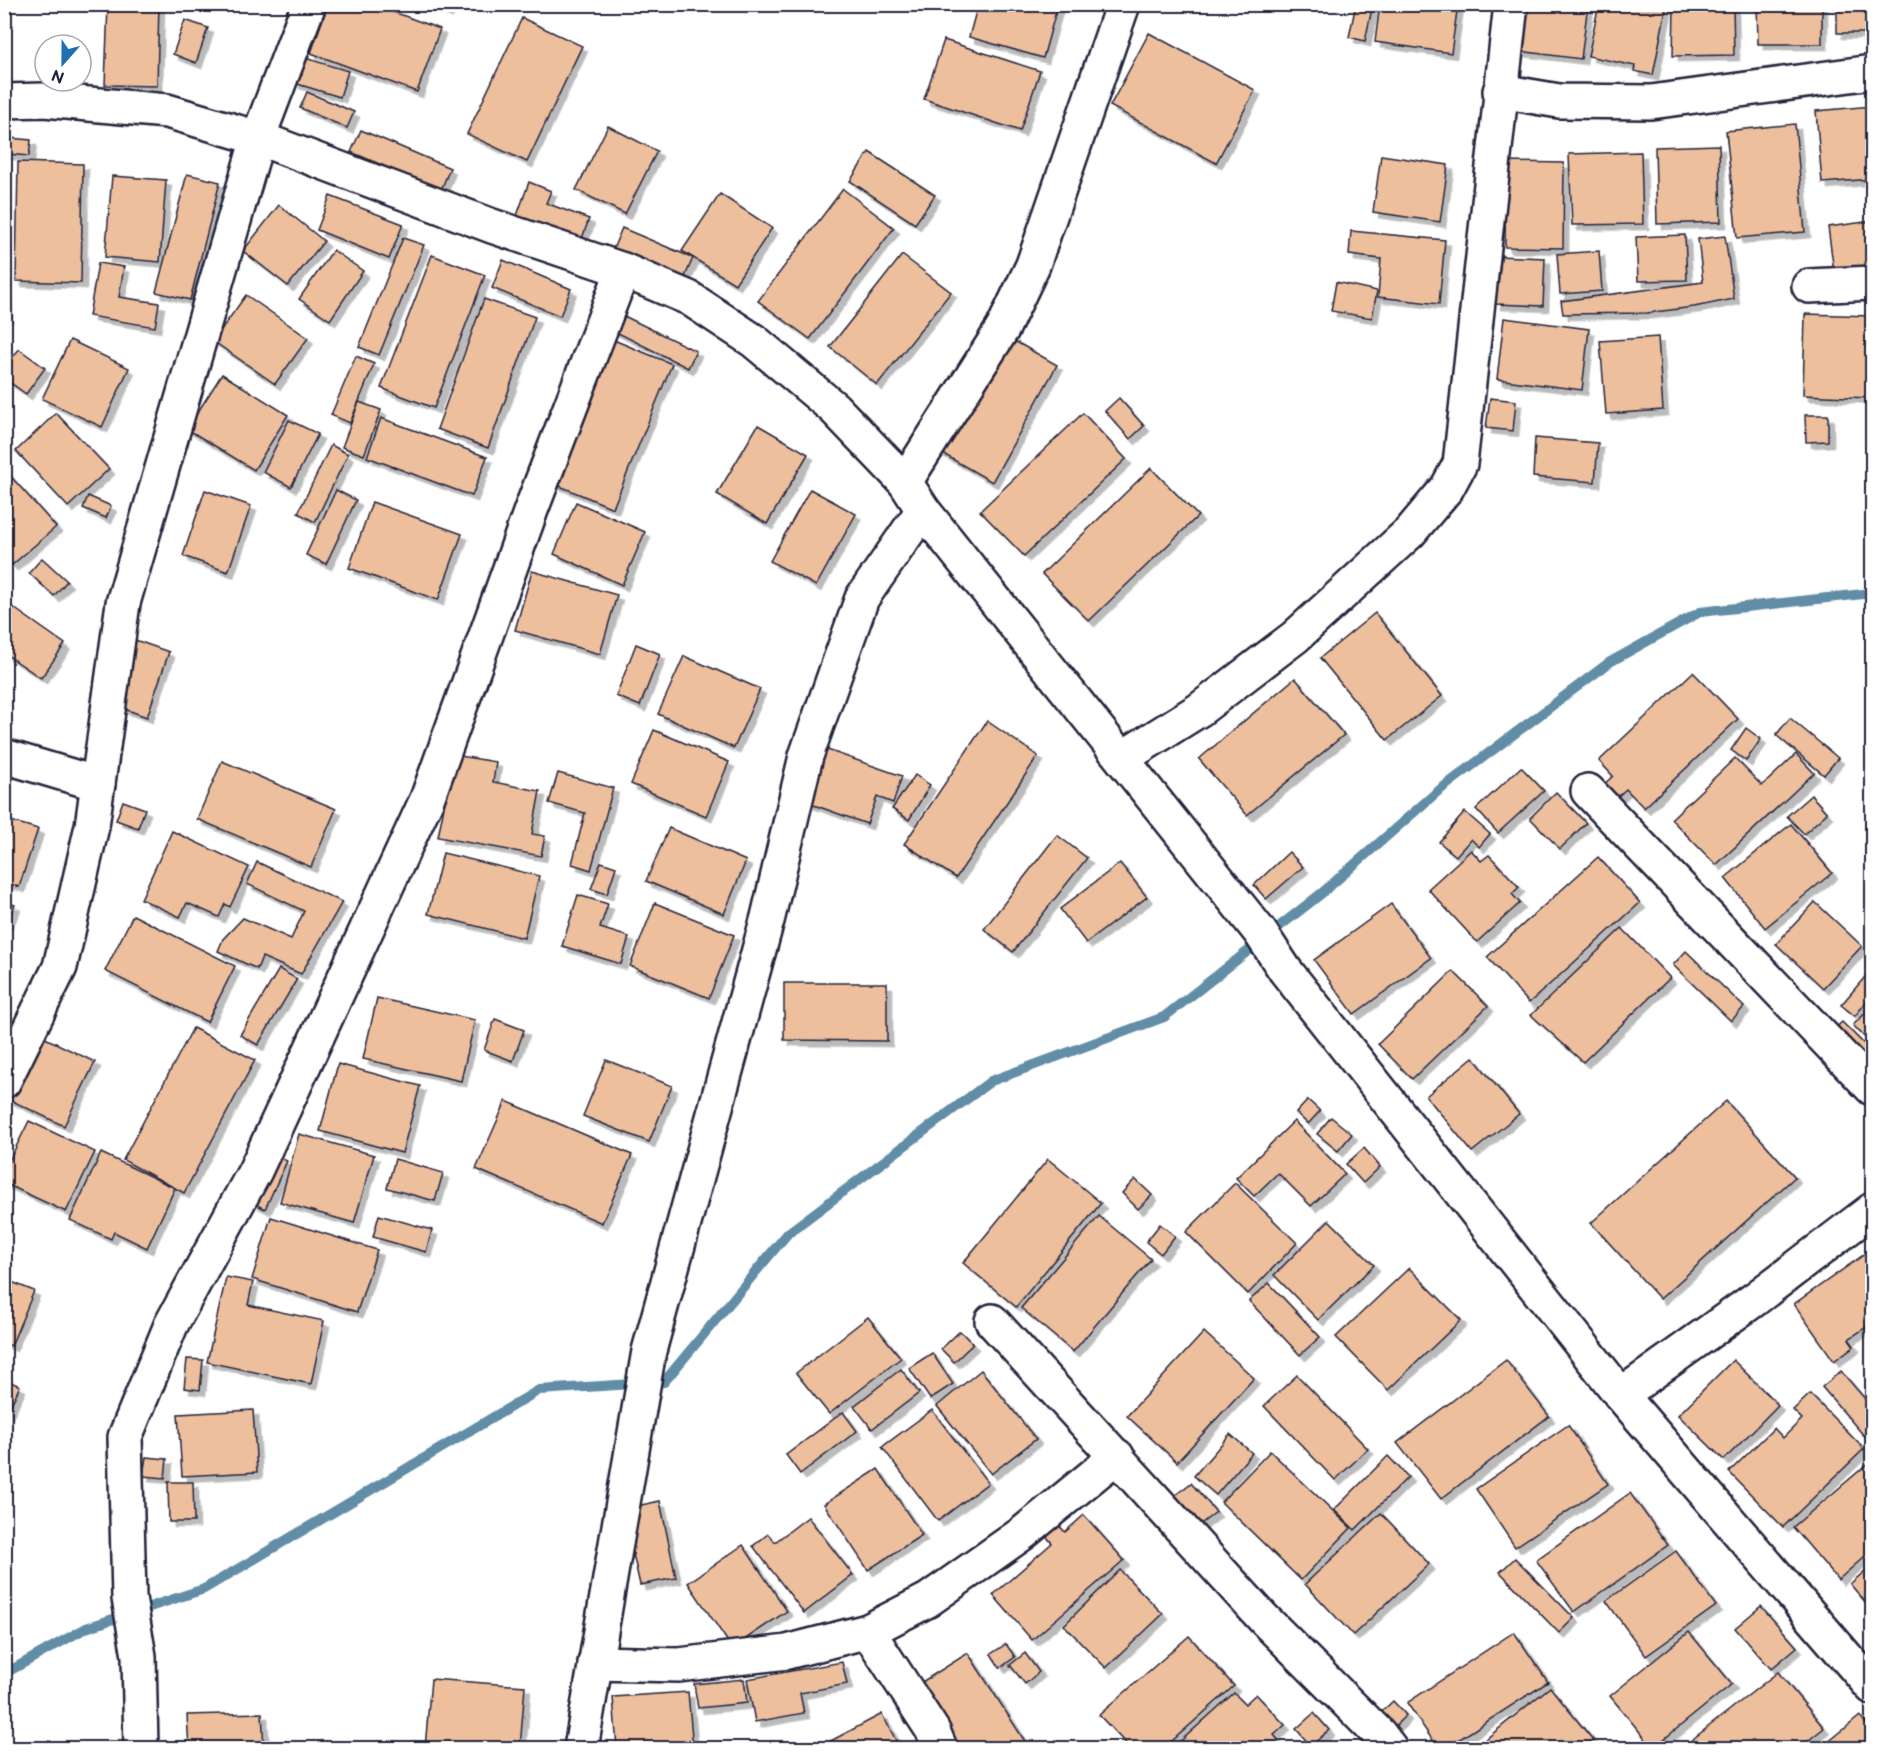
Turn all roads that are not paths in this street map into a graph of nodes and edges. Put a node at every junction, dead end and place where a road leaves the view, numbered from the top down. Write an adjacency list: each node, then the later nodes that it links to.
1 (309, 4): 7 (street)
2 (1123, 4): 11 (street)
3 (1511, 4): 5 (street)
4 (1872, 72): 5 (street)
5 (1500, 91): 14 (street)
6 (4, 101): 7 (street)
7 (258, 138): 8 (street); 15 (street)
8 (623, 270): 11 (street); 26 (street)
9 (1872, 283): 10 (street)
10 (1809, 286)
11 (905, 482): 12 (street)
12 (923, 510): 14 (street); 24 (street)
13 (4, 756): 15 (street)
14 (1122, 758): 21 (street)
15 (98, 784): 17 (street)
16 (1588, 791): 18 (street)
17 (4, 1081)
18 (1872, 1088)
19 (1872, 1210): 21 (street)
20 (992, 1321): 22 (street)
21 (1621, 1395): 25 (street)
22 (1117, 1456): 23 (street); 29 (street)
23 (868, 1631): 24 (street); 28 (street)
24 (595, 1663): 27 (street)
25 (1872, 1687)
26 (141, 1749)
27 (581, 1749)
28 (940, 1749)
29 (1390, 1749)

